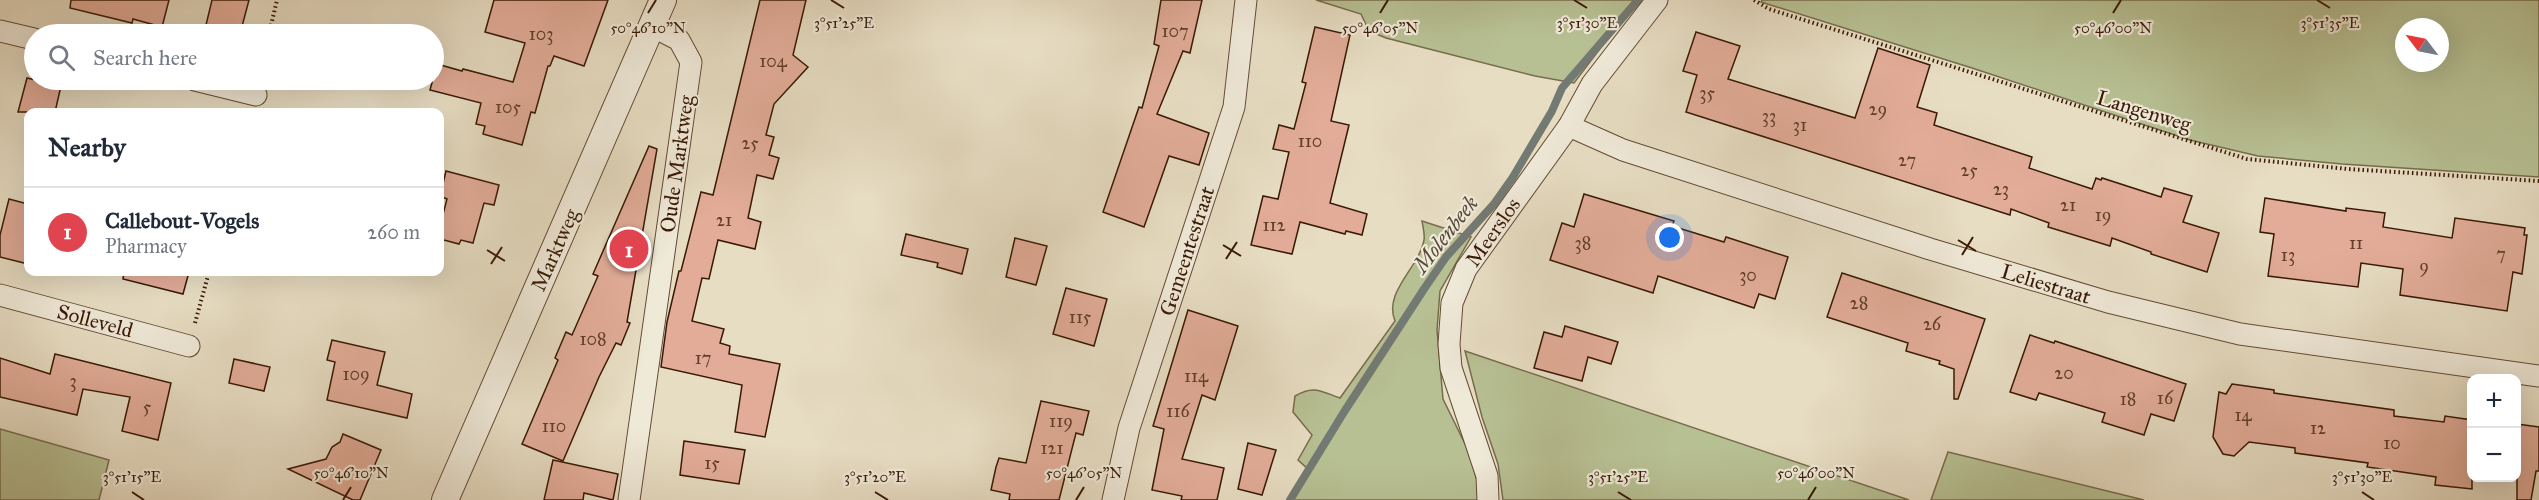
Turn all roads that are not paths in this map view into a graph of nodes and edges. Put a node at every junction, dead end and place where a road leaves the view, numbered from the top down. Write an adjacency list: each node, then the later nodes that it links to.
1 (663, 0): 4 (street, Marktweg)
2 (1246, 0): 15 (street, Gemeentestraat)
3 (1657, 0): 9 (street, Meerslos)
4 (652, 26): 13 (street, Marktweg); 14 (street, Oude Marktweg)
5 (0, 31): 6 (street)
6 (24, 37)
7 (236, 90): 8 (street)
8 (256, 95)
9 (1569, 126): 12 (street, Leliestraat); 16 (street, Meerslos)
10 (0, 295): 11 (street, Solleveld)
11 (189, 346)
12 (2539, 376)
13 (445, 500)
14 (629, 500)
15 (1113, 500)
16 (1488, 500)

